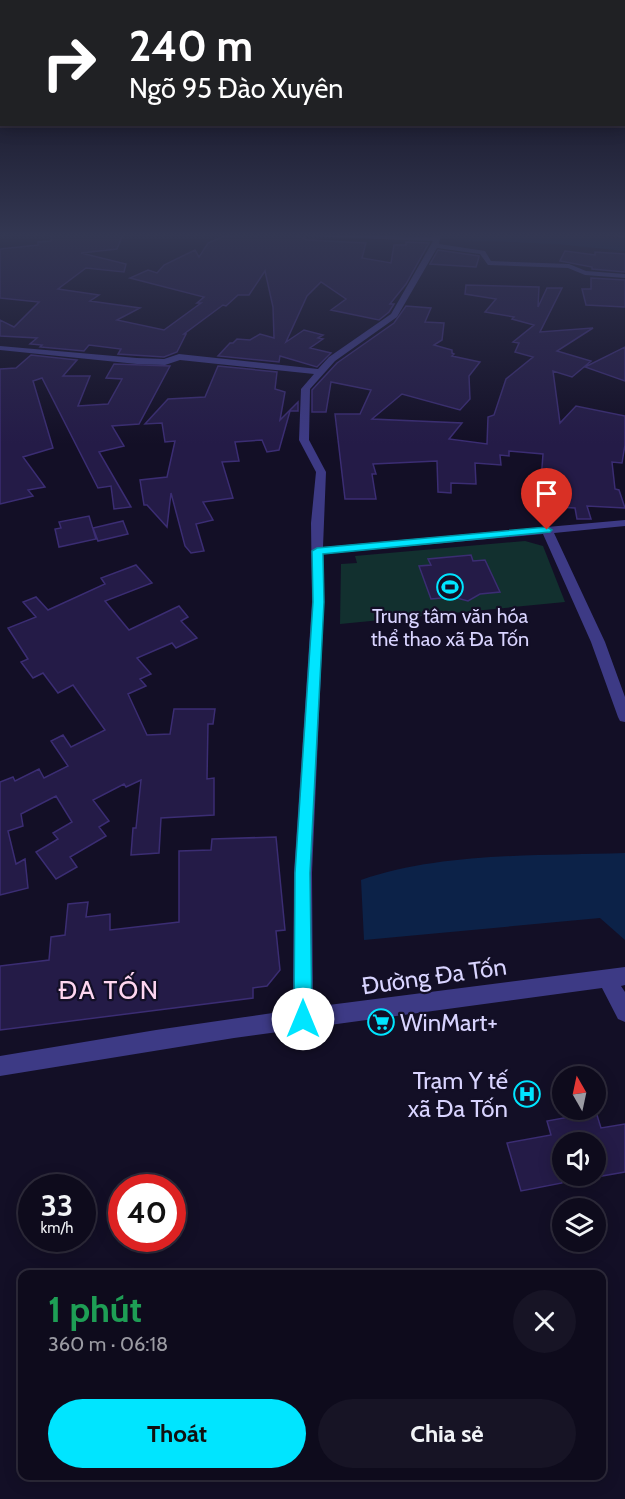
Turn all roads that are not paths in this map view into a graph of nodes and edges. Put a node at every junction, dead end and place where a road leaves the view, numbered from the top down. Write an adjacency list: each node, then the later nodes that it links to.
1 (400, 304): 3 (street)
2 (0, 348): 3 (street)
3 (319, 372): 6 (street)
4 (625, 523): 5 (street)
5 (547, 530): 6 (street); 7 (street)
6 (317, 551): 10 (street)
7 (625, 717)
8 (616, 977): 9 (street); 10 (street, Đường Đa Tốn)
9 (625, 1012)
10 (303, 1019): 11 (street, Đường Đa Tốn)
11 (0, 1066)

